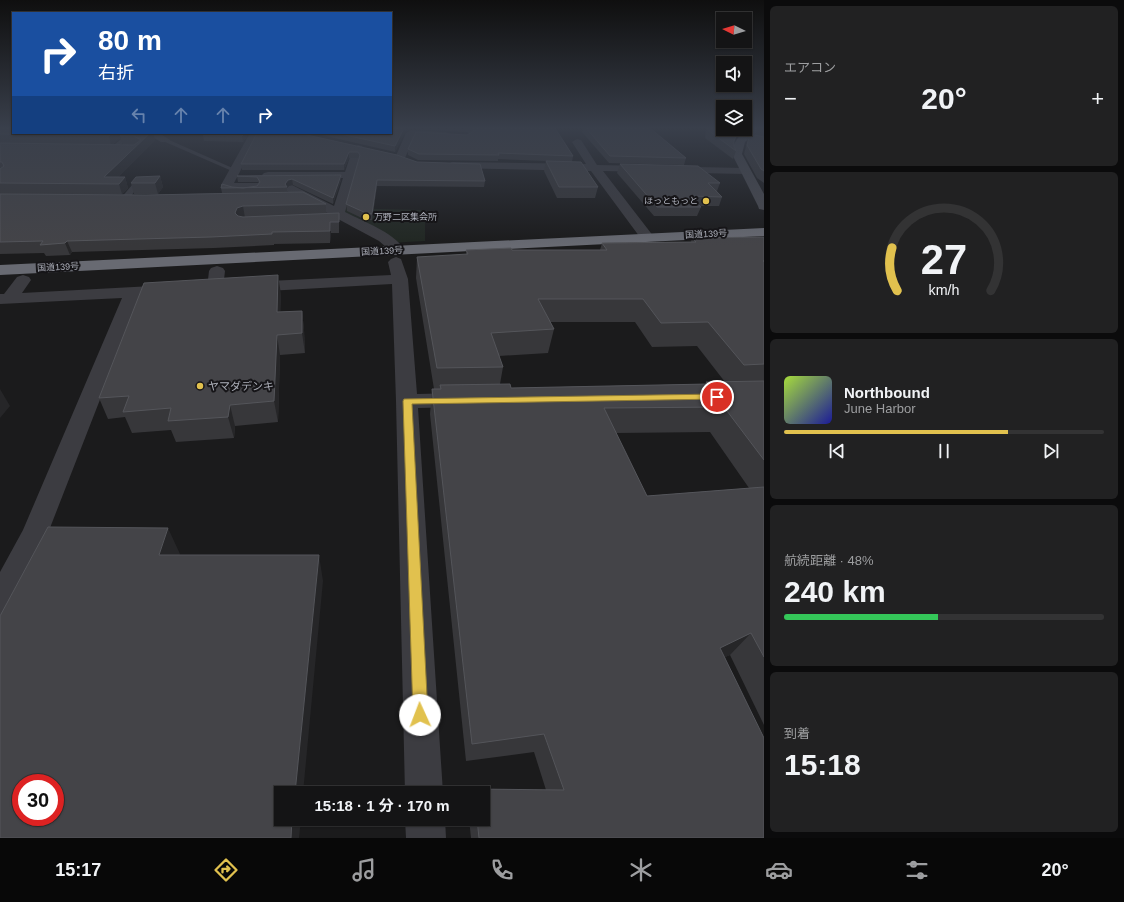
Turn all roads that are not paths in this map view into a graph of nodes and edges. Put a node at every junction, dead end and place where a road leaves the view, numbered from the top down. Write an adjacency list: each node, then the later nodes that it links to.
1 (220, 167): 8 (lane)
2 (235, 167): 8 (street)
3 (351, 167): 9 (street)
4 (549, 167): 6 (street)
5 (743, 167): 7 (street)
6 (594, 168): 7 (street); 20 (street)
7 (745, 171): 16 (street)
8 (232, 173): 9 (street); 11 (street)
9 (350, 175): 17 (street)
10 (140, 179): 14 (lane)
11 (306, 197): 12 (street); 17 (street)
12 (227, 198)
13 (108, 200): 14 (street)
14 (124, 200): 15 (street)
15 (140, 200)
16 (764, 206)
17 (343, 216): 18 (street); 22 (street)
18 (319, 220)
19 (764, 232): 20 (highway, 国道139号)
20 (647, 237): 22 (highway, 国道139号)
21 (764, 244): 22 (highway, 国道139号)
22 (397, 256): 23 (highway, 国道139号); 24 (highway, 国道139号); 25 (street)
23 (0, 270)
24 (217, 271): 26 (highway, 国道139号); 28 (street)
25 (400, 279): 28 (street); 32 (street)
26 (23, 280): 27 (highway, 国道139号); 30 (street)
27 (0, 281)
28 (200, 289): 29 (street)
29 (133, 292): 30 (street); 33 (street)
30 (5, 299)
31 (478, 400): 32 (street)
32 (407, 401): 34 (street)
33 (0, 601)
34 (424, 786)
35 (425, 826): 36 (street)
36 (426, 838)

